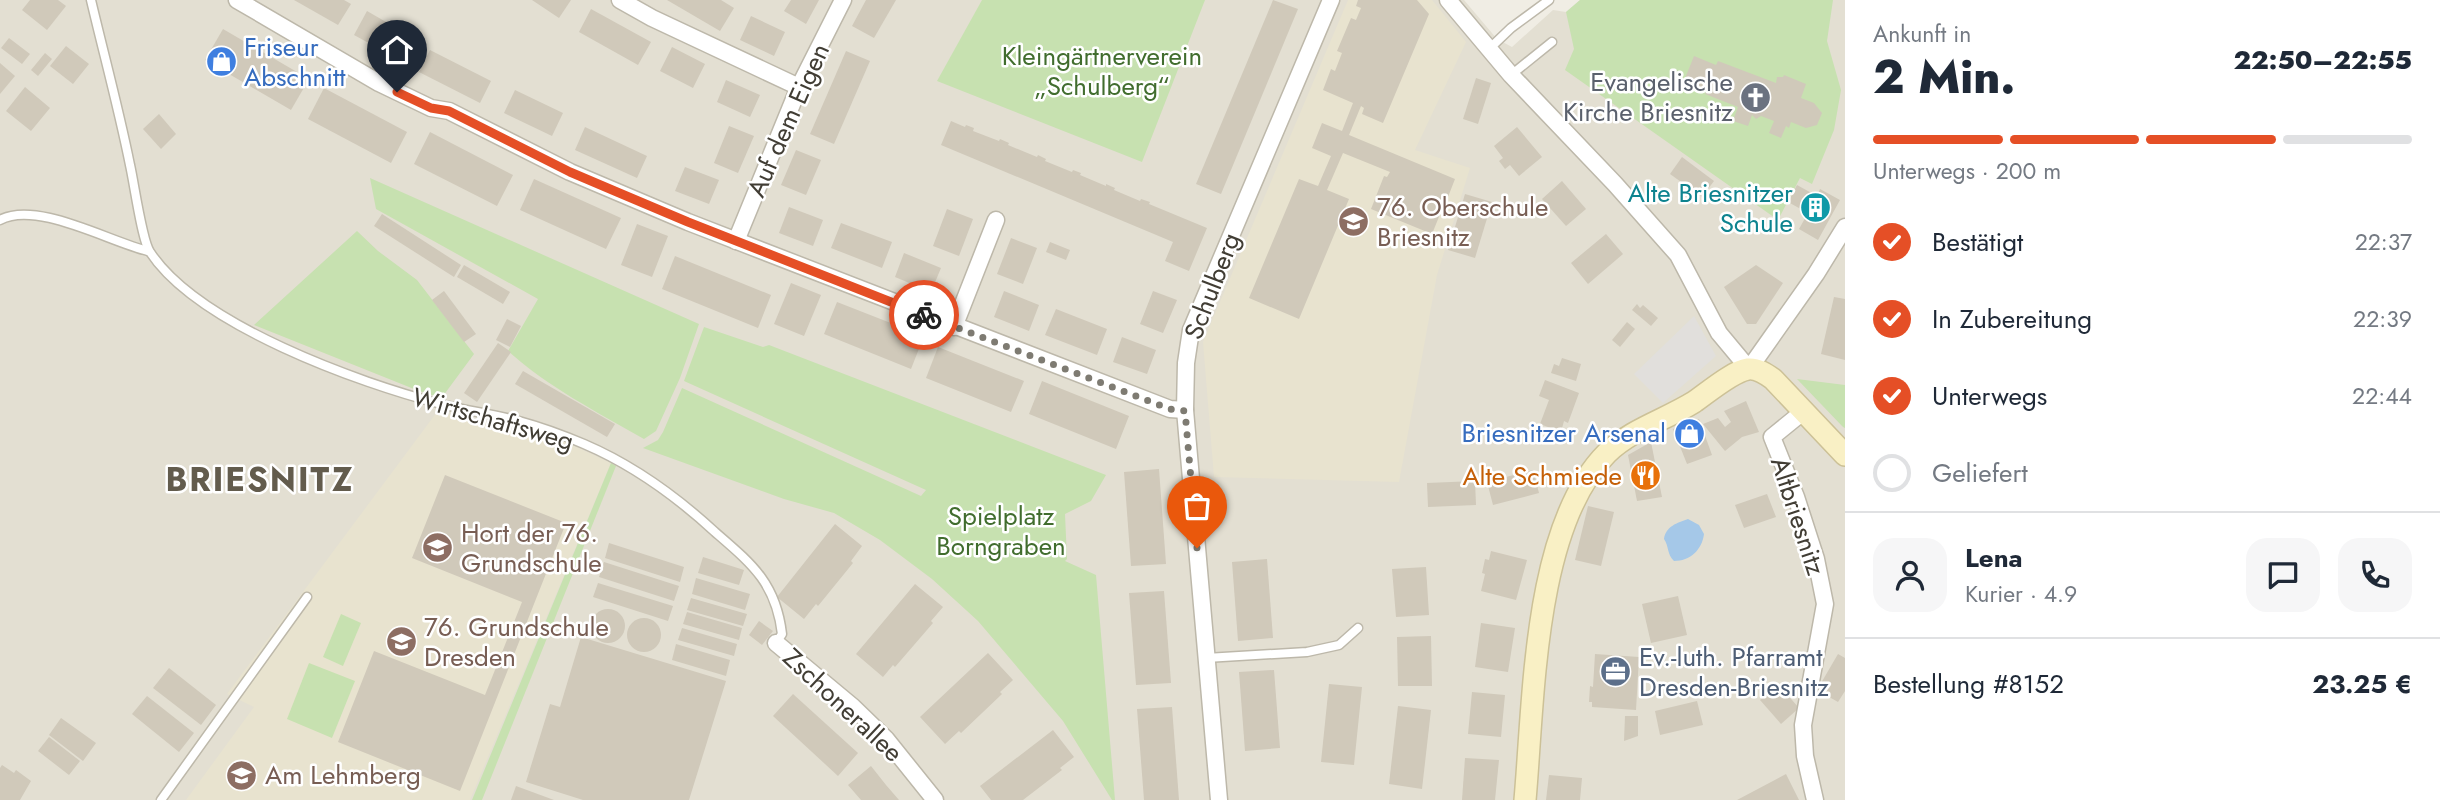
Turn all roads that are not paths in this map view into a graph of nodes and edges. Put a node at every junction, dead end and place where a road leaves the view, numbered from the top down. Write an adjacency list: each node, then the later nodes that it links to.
1 (91, 0): 16 (lane, Wirtschaftsweg)
2 (237, 0): 15 (street)
3 (620, 0): 11 (street)
4 (843, 0): 11 (street, Auf dem Eigen)
5 (1331, 0): 19 (street, Schulberg)
6 (1448, 0): 9 (street)
7 (1549, 0): 9 (lane)
8 (1552, 42): 10 (lane)
9 (1489, 49): 10 (street)
10 (1511, 75): 18 (street)
11 (799, 87): 15 (street, Auf dem Eigen)
12 (0, 220): 16 (lane)
13 (996, 220): 17 (street)
14 (1845, 227): 18 (street)
15 (736, 241): 17 (street)
16 (148, 251): 24 (lane, Wirtschaftsweg)
17 (954, 327): 19 (street)
18 (1748, 369): 20 (street); 29 (street)
19 (1185, 411): 25 (street, Schulberg)
20 (1804, 411): 21 (street); 30 (street, Altbriesnitz)
21 (1845, 455)
22 (307, 597): 26 (lane)
23 (1358, 628): 25 (lane)
24 (776, 643): 27 (street, Zschonerallee)
25 (1206, 658): 28 (street, Schulberg)
26 (161, 800)
27 (935, 800)
28 (1219, 800)
29 (1525, 800)
30 (1815, 800)

